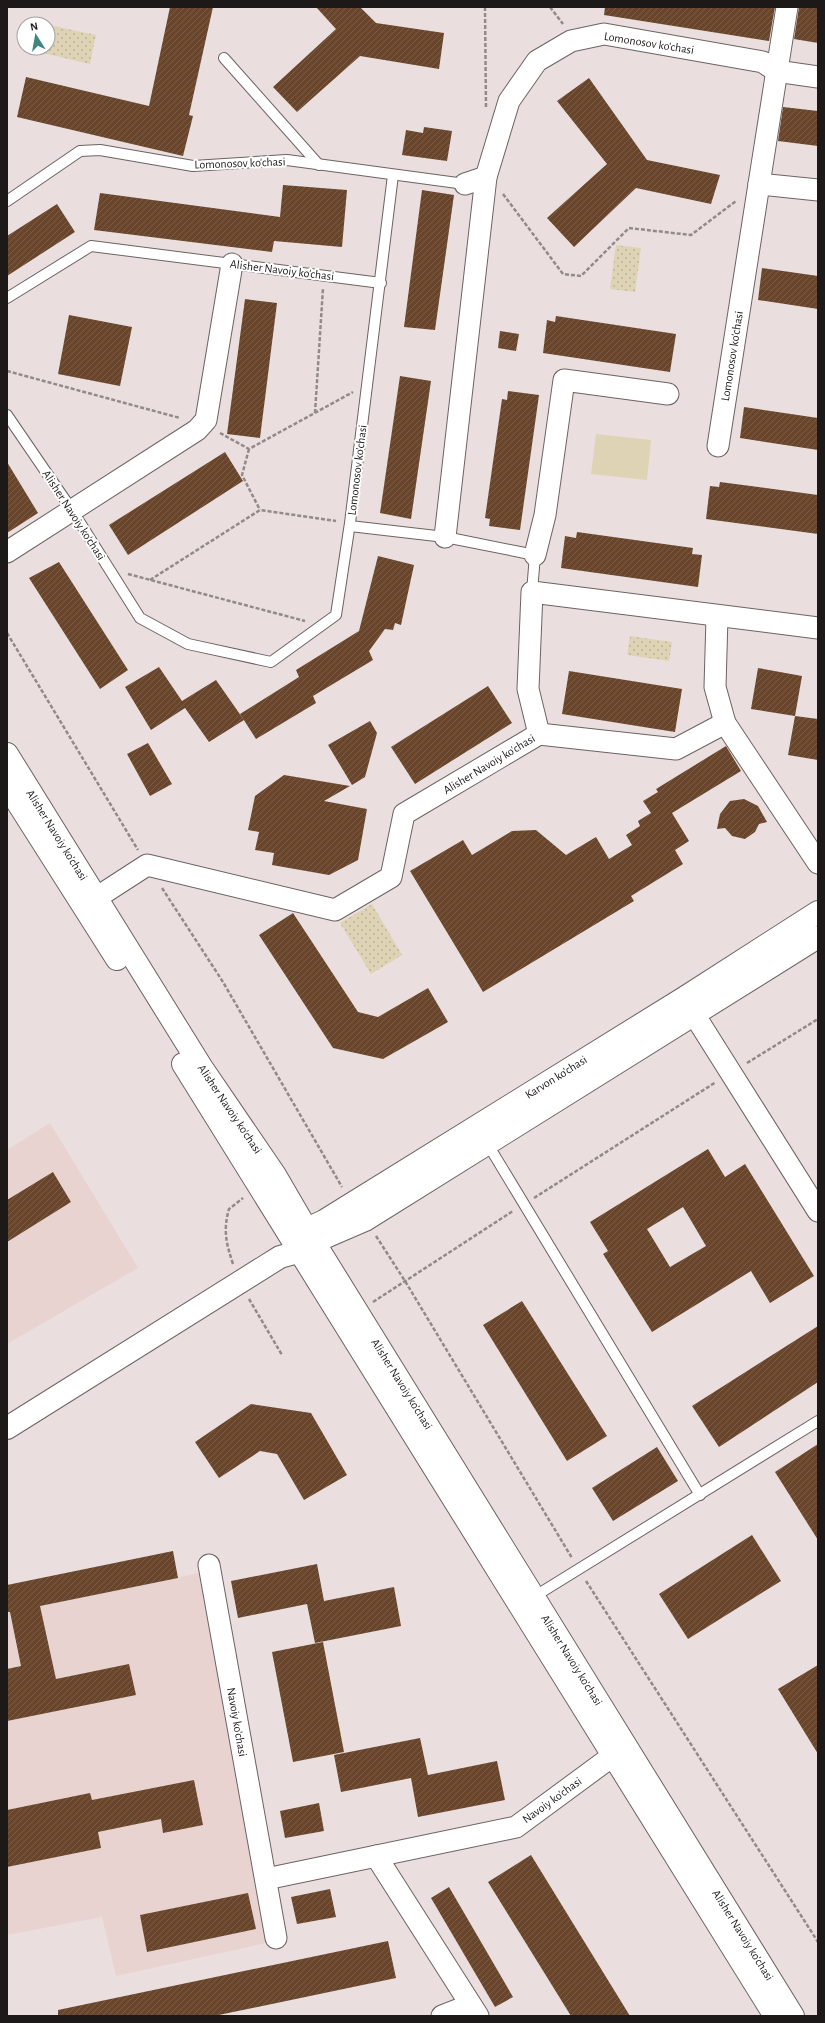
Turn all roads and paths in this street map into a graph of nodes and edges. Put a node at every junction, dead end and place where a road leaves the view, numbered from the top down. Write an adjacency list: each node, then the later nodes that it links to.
1 (485, 7): 6 (path)
2 (787, 7): 4 (street, Lomonosov ko'chasi)
3 (224, 58): 7 (lane)
4 (776, 71): 5 (street, Lomonosov ko'chasi); 9 (street, Lomonosov ko'chasi); 11 (street, Lomonosov ko'chasi)
5 (818, 77)
6 (486, 116)
7 (319, 165): 8 (lane, Lomonosov ko'chasi); 13 (lane, Lomonosov ko'chasi)
8 (394, 175): 10 (lane, Lomonosov ko'chasi); 16 (lane, Lomonosov ko'chasi)
9 (487, 175): 10 (street, Lomonosov ko'chasi); 11 (path); 26 (street)
10 (465, 184)
11 (759, 184): 12 (street); 21 (street, Lomonosov ko'chasi)
12 (818, 190)
13 (7, 201)
14 (232, 264): 15 (lane, Alisher Navoiy ko'chasi); 17 (lane, Alisher Navoiy ko'chasi); 23 (street)
15 (323, 276): 16 (lane, Alisher Navoiy ko'chasi); 19 (path)
16 (381, 283): 25 (lane, Lomonosov ko'chasi)
17 (7, 298)
18 (668, 394): 28 (street)
19 (315, 413)
20 (7, 415): 23 (lane, Alisher Navoiy ko'chasi)
21 (718, 446)
22 (249, 448): 24 (path)
23 (72, 510): 27 (street); 29 (lane, Alisher Navoiy ko'chasi)
24 (260, 510): 25 (path); 30 (path)
25 (350, 525): 26 (lane); 33 (lane, Alisher Navoiy ko'chasi)
26 (445, 537): 28 (lane)
27 (7, 552)
28 (535, 555): 31 (lane)
29 (108, 568): 30 (path); 33 (lane, Alisher Navoiy ko'chasi)
30 (150, 580): 33 (path)
31 (532, 592): 32 (street); 37 (street)
32 (718, 617): 34 (street); 36 (street)
33 (322, 625)
34 (818, 628)
35 (7, 633): 41 (path)
36 (725, 723): 37 (street, Alisher Navoiy ko'chasi); 40 (street)
37 (539, 734): 41 (street, Alisher Navoiy ko'chasi)
38 (7, 754): 42 (main road, Alisher Navoiy ko'chasi)
39 (7, 786): 53 (main road, Alisher Navoiy ko'chasi)
40 (818, 863)
41 (147, 865): 42 (street); 49 (path)
42 (96, 898): 53 (main road, Alisher Navoiy ko'chasi)
43 (818, 912): 45 (main road, Karvon ko'chasi)
44 (818, 937): 45 (main road)
45 (689, 1006): 47 (street); 48 (main road); 53 (main road, Karvon ko'chasi)
46 (818, 1019): 47 (path)
47 (731, 1072): 50 (path); 51 (street)
48 (487, 1143): 50 (lane); 53 (main road)
49 (343, 1188)
50 (525, 1204): 54 (path); 58 (lane)
51 (818, 1211)
52 (374, 1234): 54 (path)
53 (298, 1244): 55 (main road, Alisher Navoiy ko'chasi); 57 (main road); 61 (main road, Alisher Navoiy ko'chasi)
54 (405, 1281): 55 (path); 60 (path)
55 (357, 1312): 61 (main road, Alisher Navoiy ko'chasi)
56 (818, 1421): 58 (lane)
57 (7, 1428)
58 (700, 1495): 60 (lane)
59 (209, 1565): 64 (street, Navoiy ko'chasi)
60 (580, 1570): 61 (lane); 66 (path)
61 (527, 1602): 62 (main road, Alisher Navoiy ko'chasi)
62 (619, 1750): 63 (street, Navoiy ko'chasi); 69 (main road, Alisher Navoiy ko'chasi); 70 (main road, Alisher Navoiy ko'chasi)
63 (376, 1856): 64 (street, Navoiy ko'chasi); 67 (street)
64 (266, 1879): 65 (street, Navoiy ko'chasi)
65 (276, 1938)
66 (818, 1942)
67 (474, 2010): 68 (street)
68 (442, 2016)
69 (775, 2016)
70 (794, 2016)

